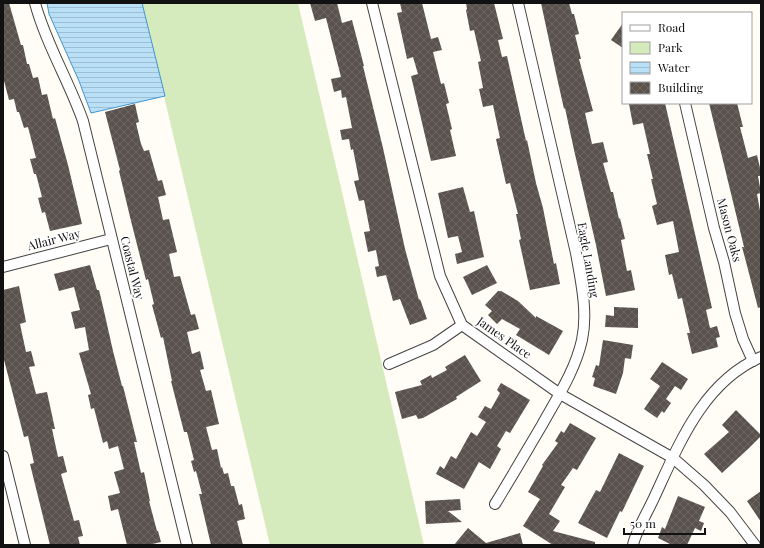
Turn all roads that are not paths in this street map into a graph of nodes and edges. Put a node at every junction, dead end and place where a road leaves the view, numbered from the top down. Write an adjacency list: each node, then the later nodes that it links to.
1 (35, 3): 5 (street, Coastal Way)
2 (372, 3): 7 (street, James Place)
3 (518, 3): 10 (street, Eagle Landing)
4 (685, 104): 8 (street, Mason Oaks)
5 (111, 239): 6 (street, Allair Way); 15 (street, Coastal Way)
6 (3, 267)
7 (462, 325): 9 (street); 10 (street, James Place)
8 (757, 359): 12 (street)
9 (389, 364)
10 (560, 394): 12 (street, James Place); 13 (street, Eagle Landing)
11 (3, 456): 14 (street)
12 (673, 458): 16 (street); 17 (street, James Place)
13 (496, 504)
14 (25, 545)
15 (187, 545)
16 (633, 545)
17 (755, 545)

